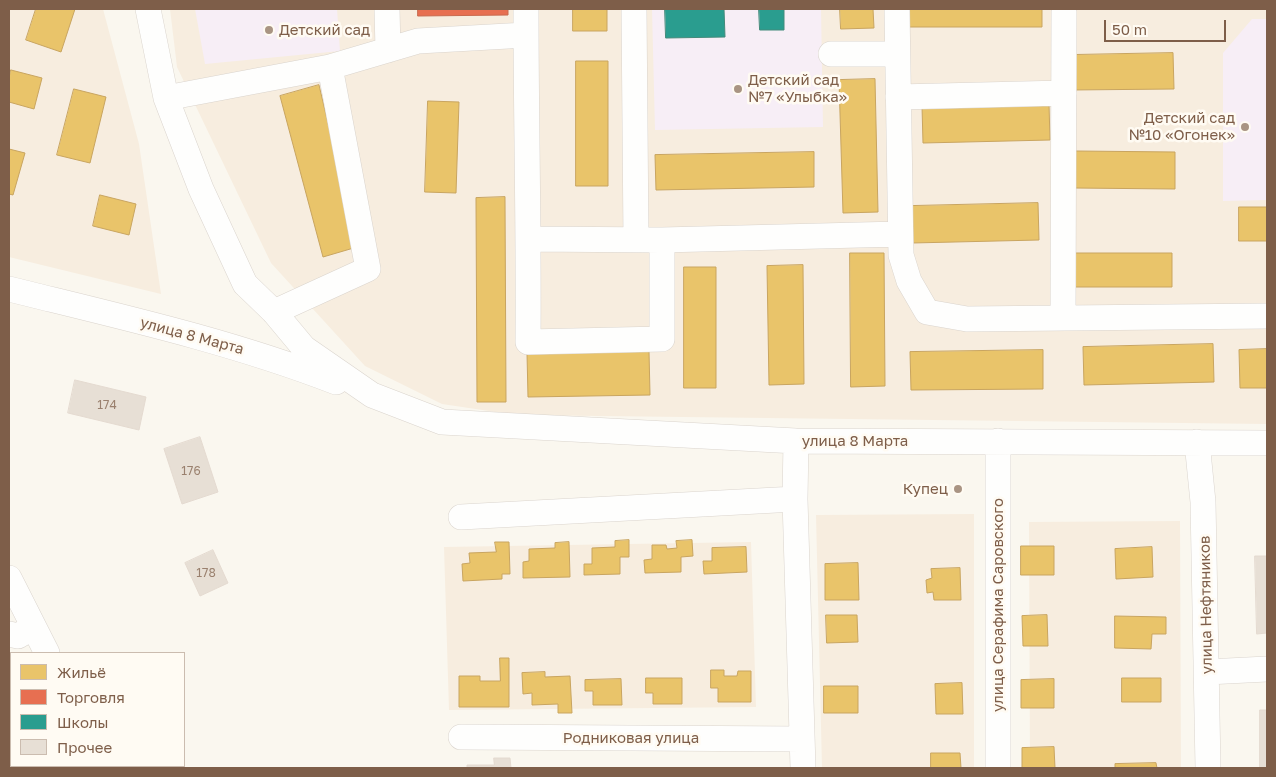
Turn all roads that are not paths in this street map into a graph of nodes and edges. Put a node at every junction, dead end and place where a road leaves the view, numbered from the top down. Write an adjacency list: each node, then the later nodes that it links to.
1 (148, 9): 14 (street)
2 (387, 9): 8 (street)
3 (526, 9): 7 (street)
4 (634, 9): 17 (street)
5 (897, 9): 10 (street)
6 (1064, 13): 12 (street)
7 (526, 35): 8 (street); 16 (street)
8 (388, 50): 11 (street)
9 (831, 54): 10 (street)
10 (897, 54): 13 (street)
11 (330, 68): 14 (street); 20 (street)
12 (1064, 93): 13 (street); 22 (street)
13 (898, 97): 15 (street)
14 (166, 98): 20 (street)
15 (899, 234): 18 (street); 22 (street)
16 (529, 239): 17 (street); 18 (street)
17 (636, 240): 18 (street)
18 (662, 240)
19 (9, 289): 23 (street, улица 8 Марта)
20 (274, 312): 23 (street)
21 (1267, 316): 22 (street)
22 (1063, 318)
23 (372, 395): 24 (street, улица 8 Марта)
24 (796, 441): 25 (street, улица 8 Марта); 28 (street)
25 (998, 441): 26 (street, улица 8 Марта); 39 (street, улица Серафима Саровского)
26 (1197, 442): 27 (street, улица 8 Марта); 35 (street, улица Нефтяников)
27 (1267, 443)
28 (795, 499): 29 (street); 37 (street)
29 (461, 517)
30 (9, 578): 31 (street)
31 (33, 627): 32 (street); 33 (street)
32 (9, 634)
33 (46, 652)
34 (1267, 669): 35 (street)
35 (1207, 672): 40 (street, улица Нефтяников)
36 (461, 737): 37 (street, Родниковая улица)
37 (802, 739): 38 (street)
38 (803, 768)
39 (998, 768)
40 (1208, 768)

